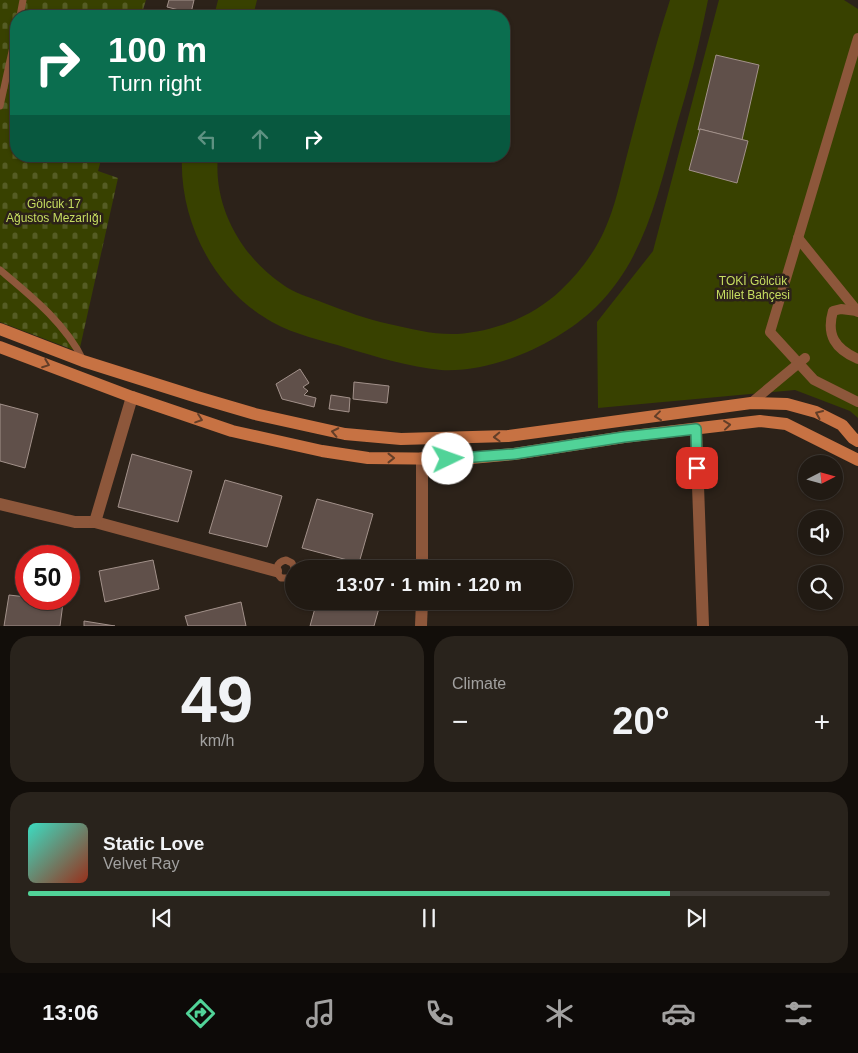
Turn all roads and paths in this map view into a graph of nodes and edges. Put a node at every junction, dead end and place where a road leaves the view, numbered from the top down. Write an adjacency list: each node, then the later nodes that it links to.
1 (858, 38): 4 (street)
2 (10, 60): 3 (lane)
3 (0, 106)
4 (798, 238): 6 (street); 11 (street)
5 (0, 270): 10 (lane)
6 (858, 312): 9 (street)
7 (0, 329): 10 (main road)
8 (0, 347): 12 (main road, one-way to 12)
9 (858, 359)
10 (84, 360): 14 (main road, one-way to 10)
11 (801, 361): 13 (street); 14 (street)
12 (132, 396): 17 (main road, one-way to 17); 20 (street)
13 (858, 402)
14 (752, 403): 16 (main road, one-way to 14)
15 (696, 429): 17 (main road); 18 (main road, one-way to 18); 27 (street)
16 (858, 441)
17 (422, 458): 22 (street)
18 (858, 460)
19 (0, 504): 20 (street)
20 (95, 522): 23 (street)
21 (285, 560): 23 (lane)
22 (422, 560)
23 (276, 571): 24 (lane)
24 (285, 579)
25 (422, 610): 26 (street)
26 (421, 626)
27 (703, 626)

